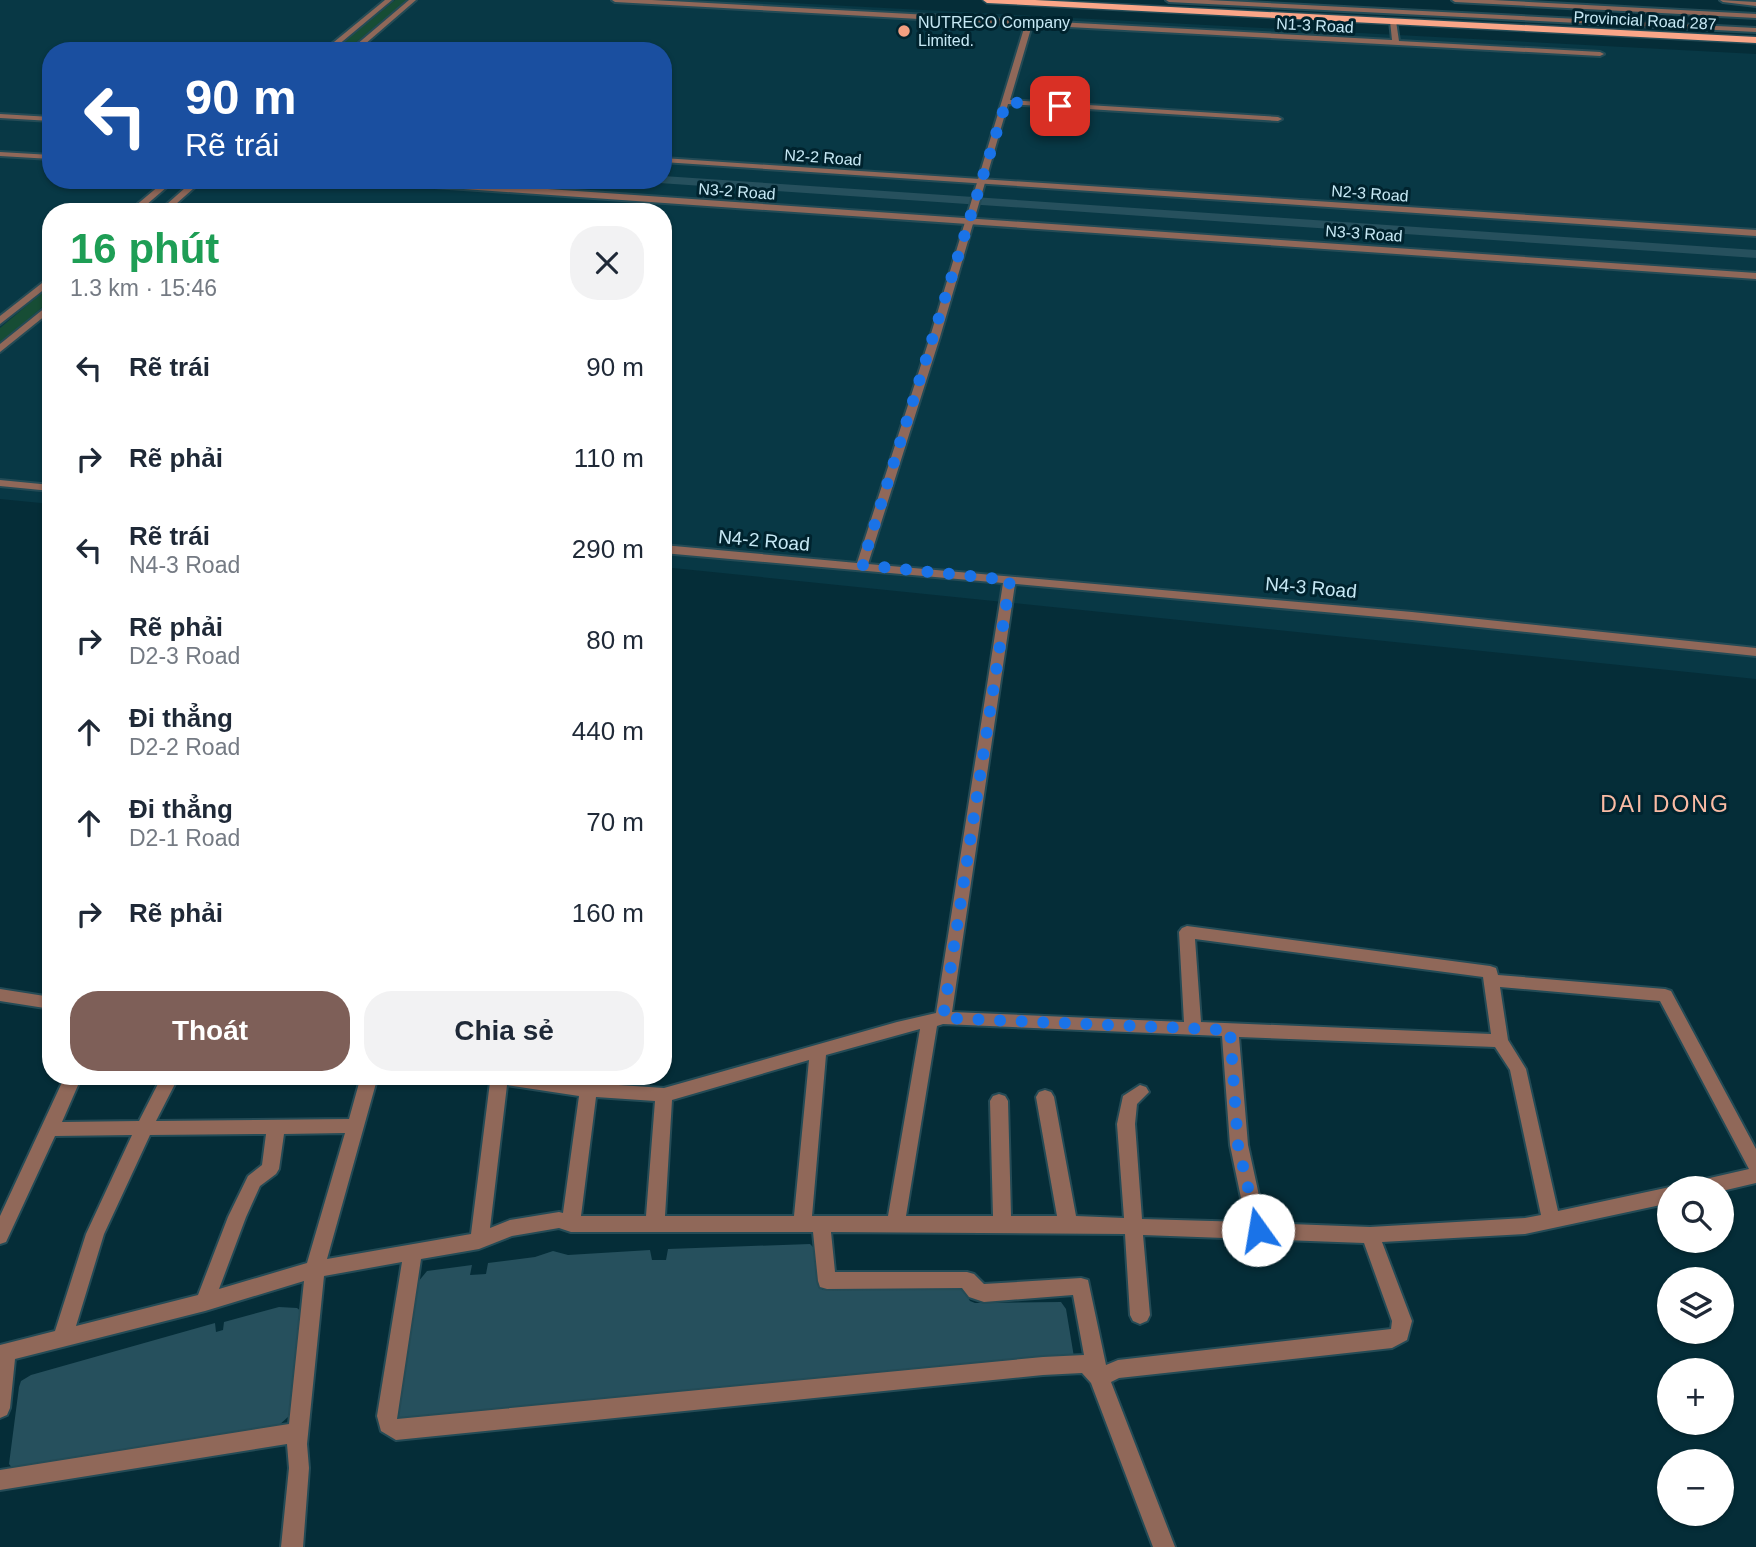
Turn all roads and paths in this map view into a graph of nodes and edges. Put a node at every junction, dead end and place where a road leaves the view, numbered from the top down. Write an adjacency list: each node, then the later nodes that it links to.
1 (389, 0): 22 (street)
2 (413, 0): 23 (street)
3 (615, 0): 18 (street, N1-3 Road)
4 (987, 0): 17 (main road, Provincial Road 287)
5 (1085, 0): 12 (main road, Provincial Road 287)
6 (1171, 0): 12 (street)
7 (1383, 0): 14 (street)
8 (1455, 0): 10 (street)
9 (1723, 0): 11 (street)
10 (1549, 3): 13 (street); 16 (street)
11 (1756, 4)
12 (1296, 6): 14 (street); 21 (main road, Provincial Road 287)
13 (1717, 10): 15 (street); 19 (street)
14 (1383, 11): 16 (street)
15 (1756, 16)
16 (1556, 20): 19 (street)
17 (1393, 21): 21 (main road, Provincial Road 287); 24 (street)
18 (1029, 23): 24 (street, N1-3 Road); 26 (street)
19 (1728, 29): 20 (street)
20 (1756, 30)
21 (1756, 38)
22 (337, 42)
23 (363, 42)
24 (1396, 43): 25 (street, N1-3 Road)
25 (1600, 54)
26 (1006, 102): 29 (street); 33 (street)
27 (0, 116): 28 (street)
28 (42, 118)
29 (1278, 119)
30 (0, 154): 31 (street)
31 (42, 156)
32 (672, 161): 33 (street, N2-2 Road)
33 (982, 181): 39 (street); 40 (street, N2-3 Road)
34 (160, 189): 37 (street)
35 (189, 189): 38 (street)
36 (507, 189): 39 (street, N3-2 Road)
37 (143, 203)
38 (173, 203)
39 (970, 221): 41 (street, N3-3 Road); 49 (street)
40 (1756, 233)
41 (1756, 276)
42 (42, 286): 44 (street)
43 (42, 314): 45 (street)
44 (0, 321)
45 (0, 349)
46 (2, 485): 47 (street)
47 (42, 487)
48 (672, 550): 49 (street, N4-2 Road)
49 (862, 565): 50 (street, N4-3 Road)
50 (1010, 580): 51 (street, N4-3 Road); 55 (street)
51 (1756, 652)
52 (1491, 980): 56 (street); 58 (street); 74 (street)
53 (0, 995): 54 (street)
54 (42, 1002)
55 (936, 1019): 56 (street); 59 (street); 79 (street)
56 (1193, 1028): 57 (street)
57 (1230, 1030): 58 (street); 86 (street)
58 (1500, 1041): 78 (street)
59 (817, 1050): 67 (street); 80 (street)
60 (70, 1085): 72 (street)
61 (167, 1085): 73 (street)
62 (368, 1085): 70 (street)
63 (494, 1085): 89 (street)
64 (552, 1085): 65 (street)
65 (588, 1090): 67 (street); 82 (street)
66 (1140, 1092): 85 (street)
67 (664, 1095): 83 (street)
68 (1045, 1097): 84 (street)
69 (999, 1101): 81 (street)
70 (358, 1126): 71 (street); 91 (street)
71 (276, 1128): 73 (street); 92 (street)
72 (49, 1129): 73 (street); 88 (street)
73 (145, 1129): 94 (street)
74 (1756, 1166)
75 (1756, 1175): 76 (street)
76 (1734, 1180)
77 (1657, 1198): 78 (street)
78 (1551, 1221): 87 (street)
79 (896, 1222): 80 (street); 81 (street)
80 (812, 1223): 83 (street); 96 (street)
81 (1002, 1223): 84 (street)
82 (571, 1224): 83 (street); 89 (street)
83 (655, 1224)
84 (1068, 1224): 85 (street)
85 (1134, 1225): 86 (street); 93 (street)
86 (1258, 1230): 87 (street)
87 (1370, 1235): 96 (street)
88 (0, 1236)
89 (479, 1241): 90 (street)
90 (414, 1252): 91 (street); 96 (street)
91 (316, 1269): 92 (street); 98 (street)
92 (205, 1302): 94 (street)
93 (1140, 1315)
94 (64, 1338): 95 (street)
95 (3, 1353): 97 (street)
96 (1099, 1377): 101 (street)
97 (0, 1408)
98 (299, 1432): 99 (street); 100 (street)
99 (0, 1480)
100 (292, 1547)
101 (1164, 1547)

